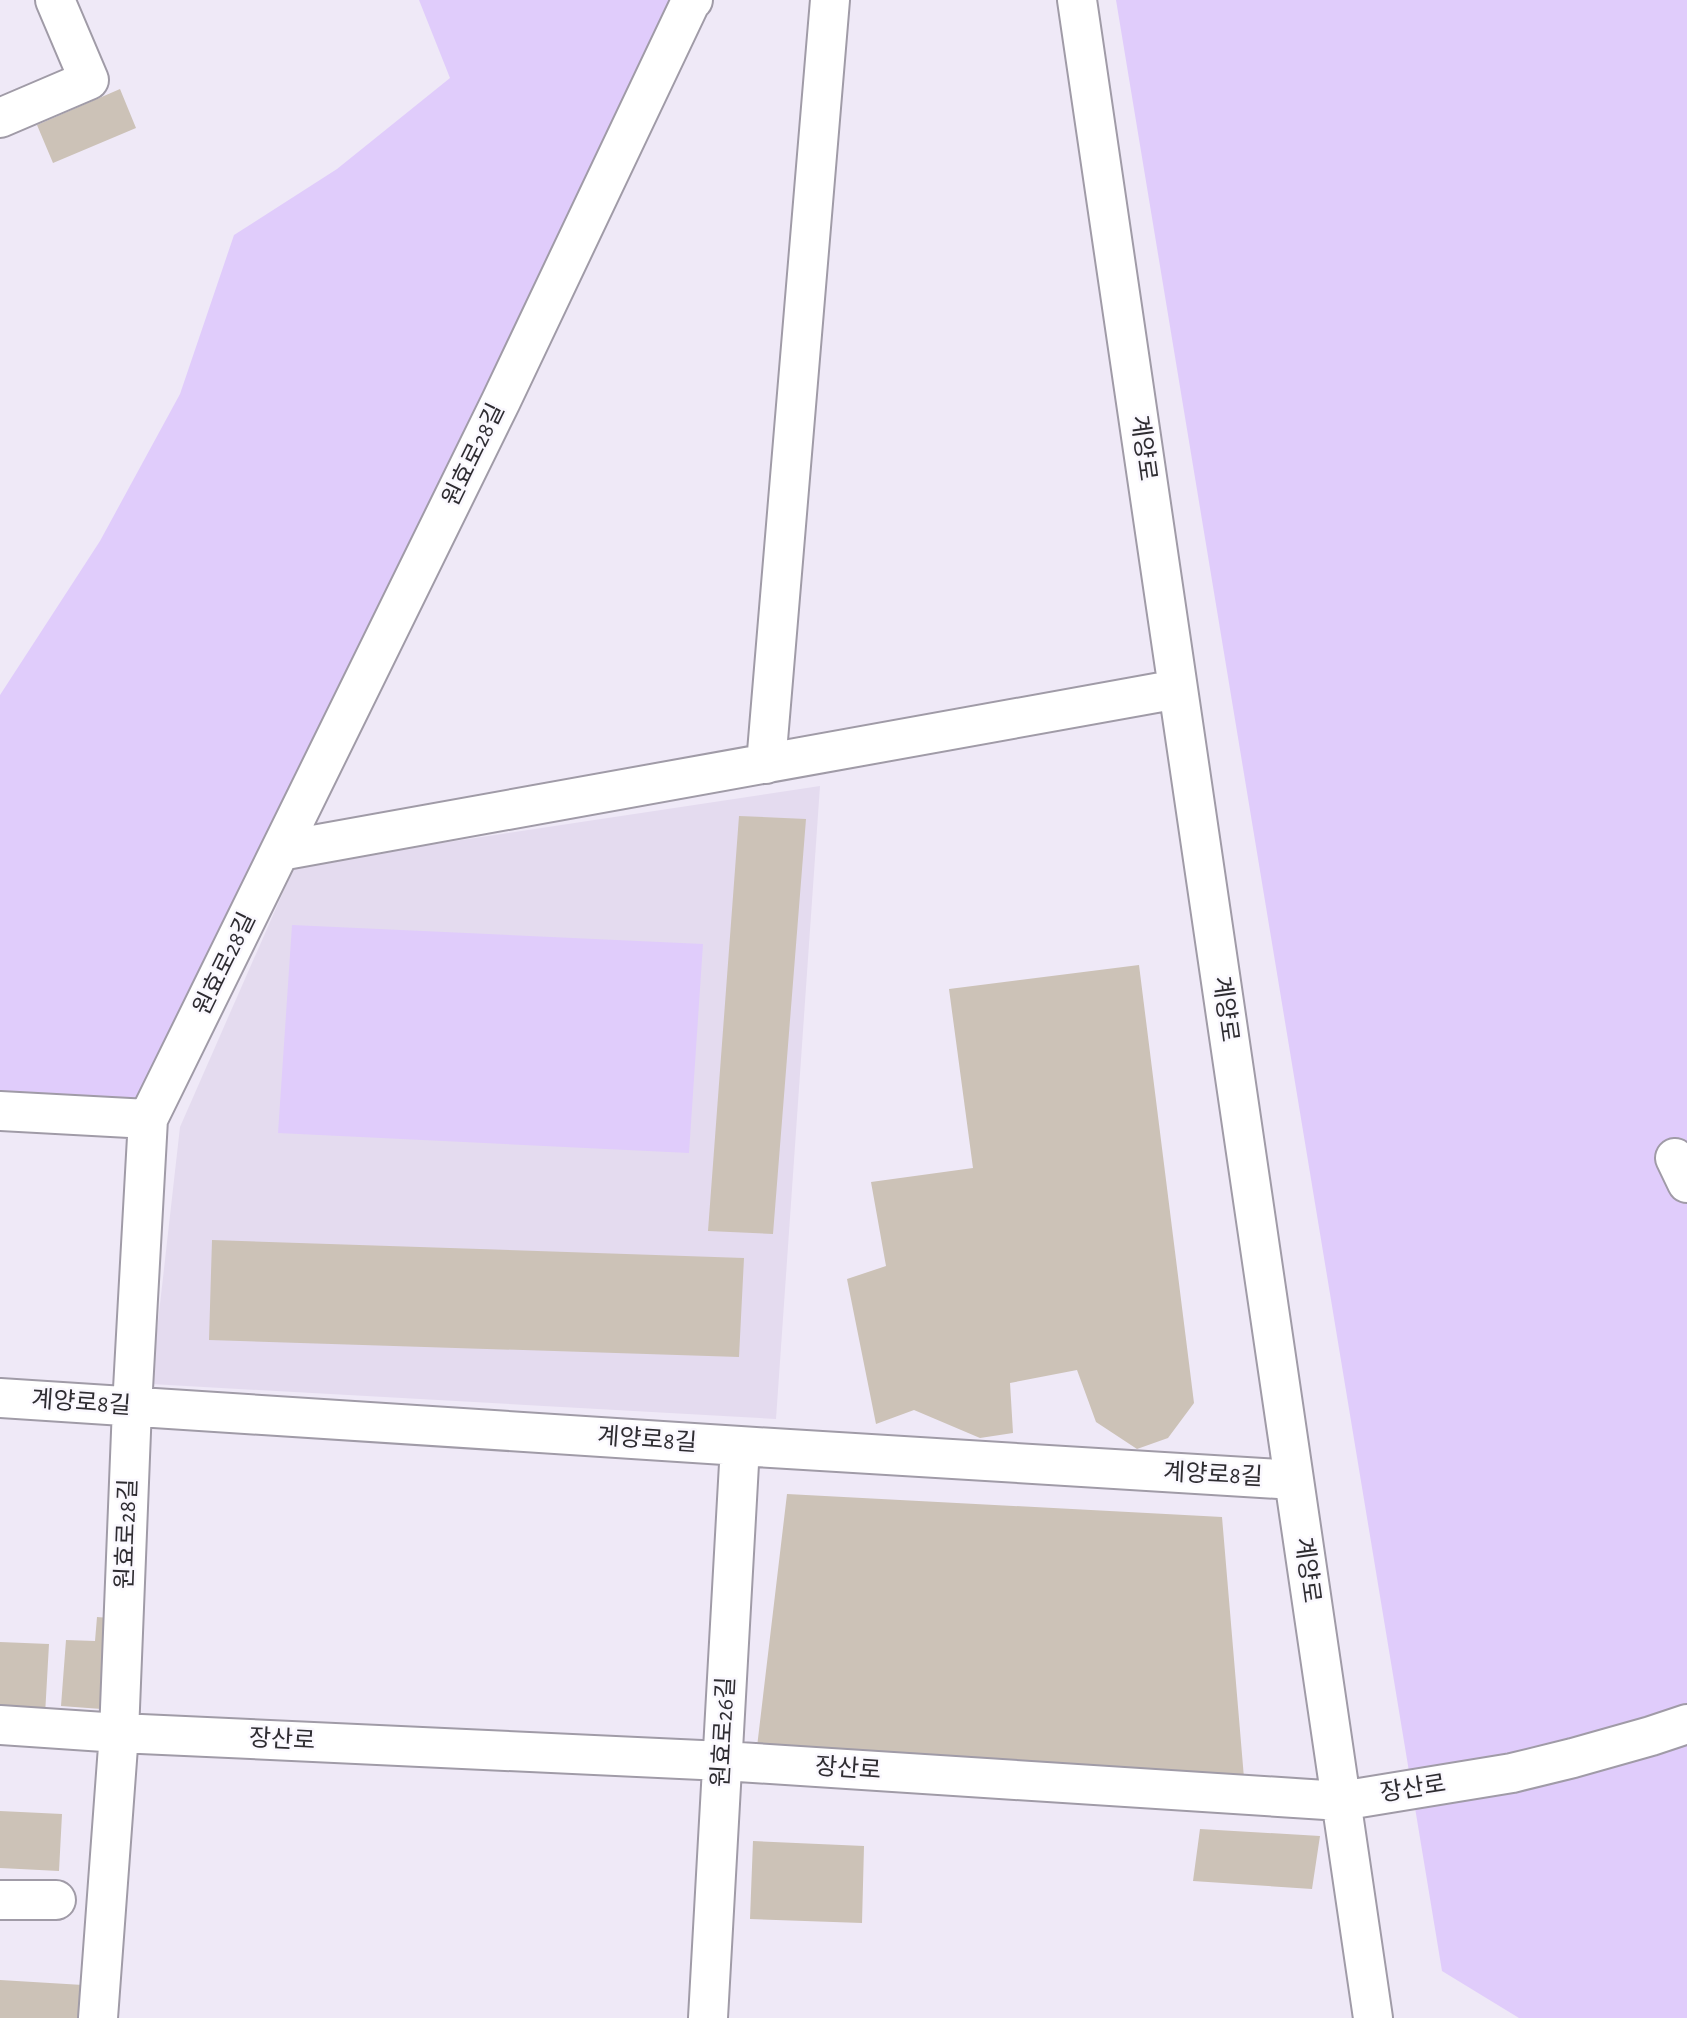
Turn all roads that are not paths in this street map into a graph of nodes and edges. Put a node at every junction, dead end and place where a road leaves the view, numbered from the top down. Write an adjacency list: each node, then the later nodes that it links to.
1 (55, 0): 5 (street)
2 (693, 0): 8 (street, 원효로28길)
3 (830, 0): 7 (street)
4 (1077, 0): 6 (street, 계양로)
5 (0, 118)
6 (1178, 689): 7 (street); 14 (street, 계양로)
7 (766, 764): 8 (street)
8 (280, 851): 10 (street, 원효로28길)
9 (0, 1111): 10 (street)
10 (148, 1119): 12 (street, 원효로28길)
11 (0, 1398): 12 (street, 계양로8길)
12 (132, 1406): 13 (street, 계양로8길); 17 (street, 원효로28길)
13 (740, 1446): 14 (street, 계양로8길); 18 (street, 원효로26길)
14 (1294, 1480): 19 (street, 계양로)
15 (1687, 1724): 19 (street, 장산로)
16 (0, 1725): 17 (street, 장산로)
17 (119, 1733): 18 (street, 장산로); 22 (street, 원효로28길)
18 (723, 1761): 19 (street, 장산로); 23 (street, 원효로26길)
19 (1341, 1801): 24 (street, 계양로)
20 (0, 1900): 21 (street)
21 (56, 1900)
22 (98, 2018)
23 (708, 2018)
24 (1373, 2018)

